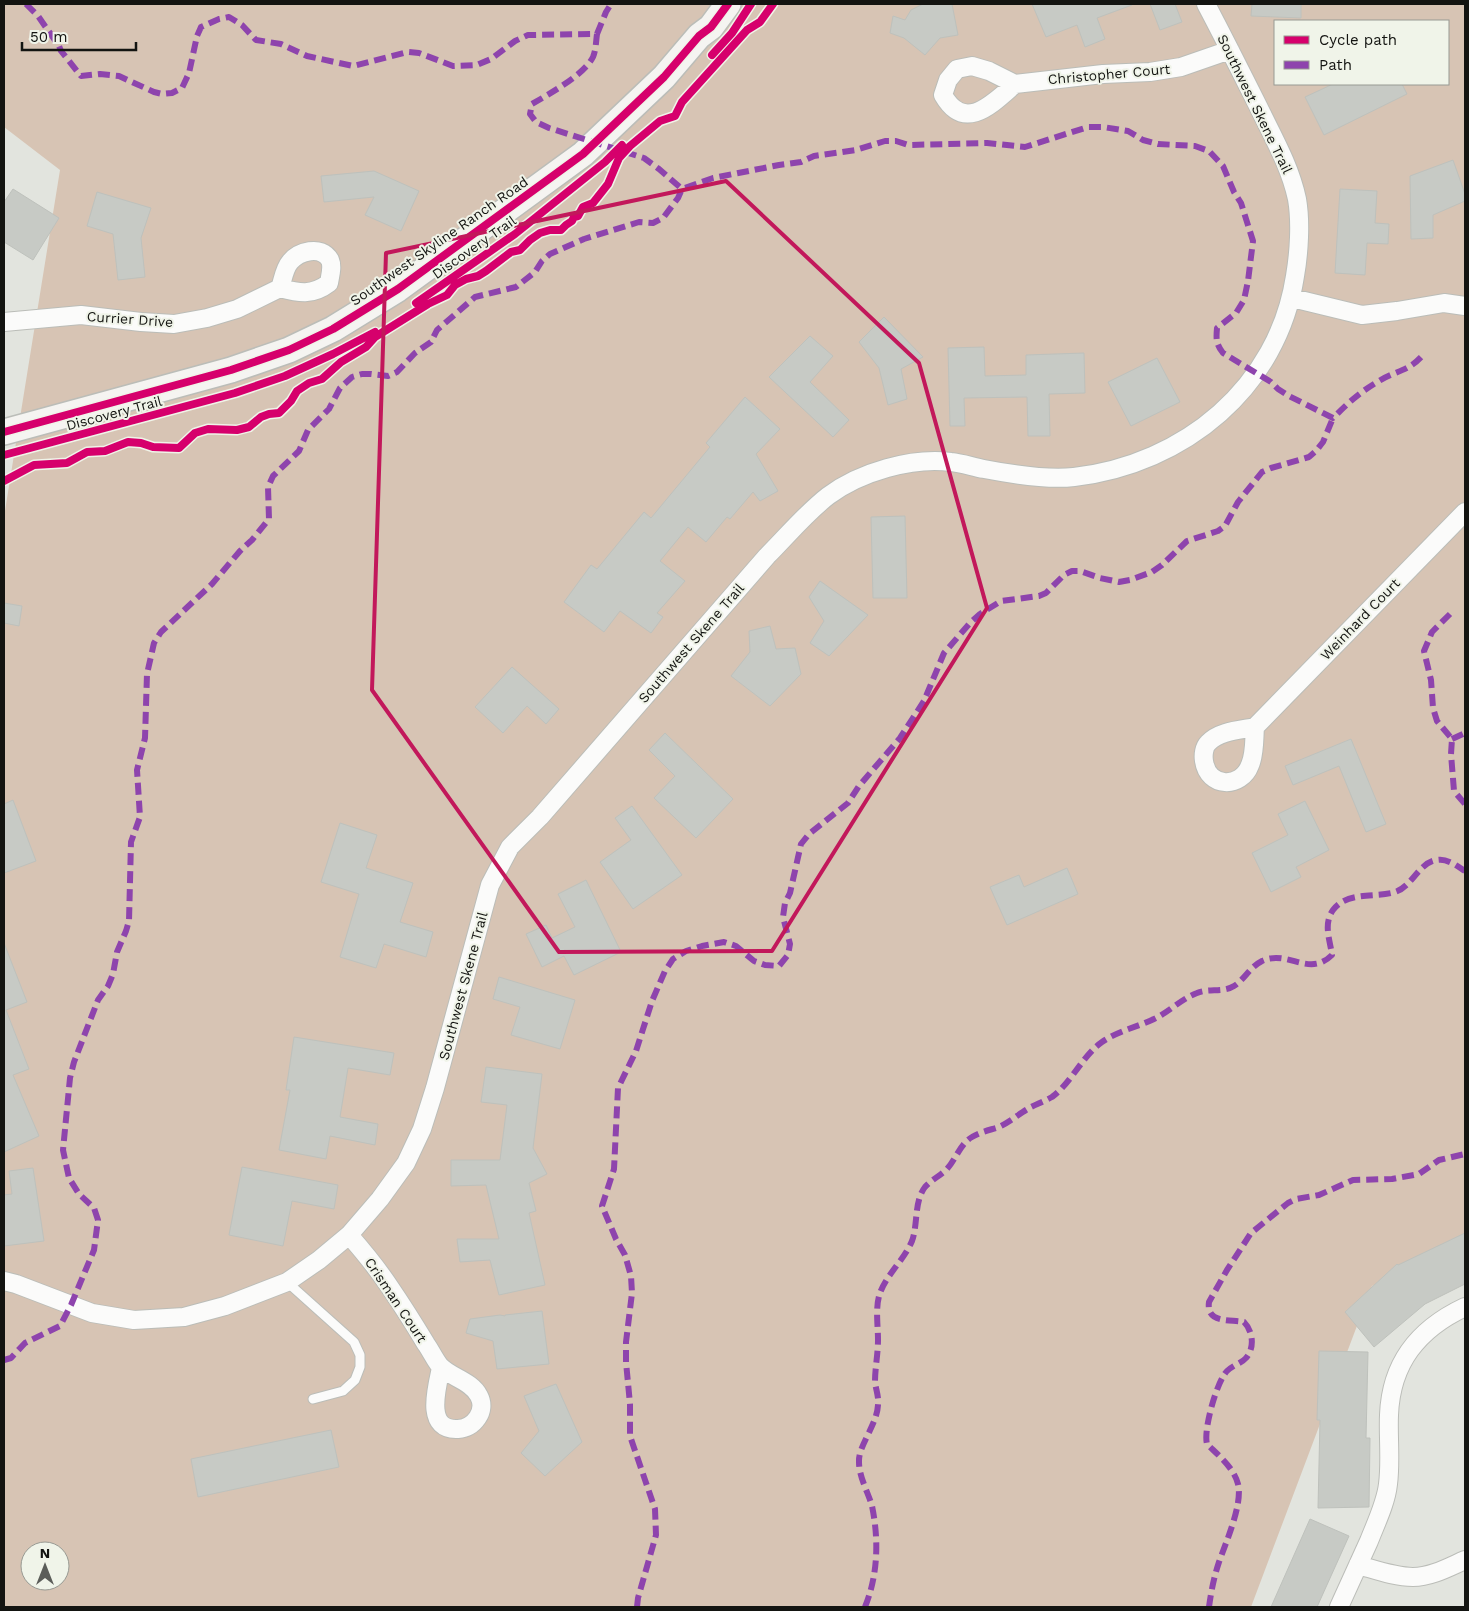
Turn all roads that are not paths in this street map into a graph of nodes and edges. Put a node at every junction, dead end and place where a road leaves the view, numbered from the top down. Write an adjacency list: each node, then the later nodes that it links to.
1 (713, 4): 4 (street)
2 (728, 4): 4 (street)
3 (1206, 4): 5 (street, Southwest Skene Trail)
4 (699, 36): 11 (street, Southwest Skyline Ranch Road)
5 (1230, 50): 6 (street, Christopher Court); 8 (street, Southwest Skene Trail)
6 (1015, 84)
7 (280, 288): 10 (street, Currier Drive)
8 (1292, 298): 9 (street); 14 (street, Southwest Skene Trail)
9 (1465, 306)
10 (4, 322)
11 (4, 432)
12 (1465, 512): 13 (street, Weinhard Court)
13 (1255, 727)
14 (349, 1235): 16 (street, Southwest Skene Trail); 18 (street, Crisman Court)
15 (4, 1281): 16 (street, Southwest Skene Trail)
16 (287, 1282): 19 (lane)
17 (1465, 1307): 21 (street)
18 (441, 1368)
19 (313, 1399)
20 (1465, 1560): 21 (street)
21 (1358, 1565): 22 (street)
22 (1340, 1607)

